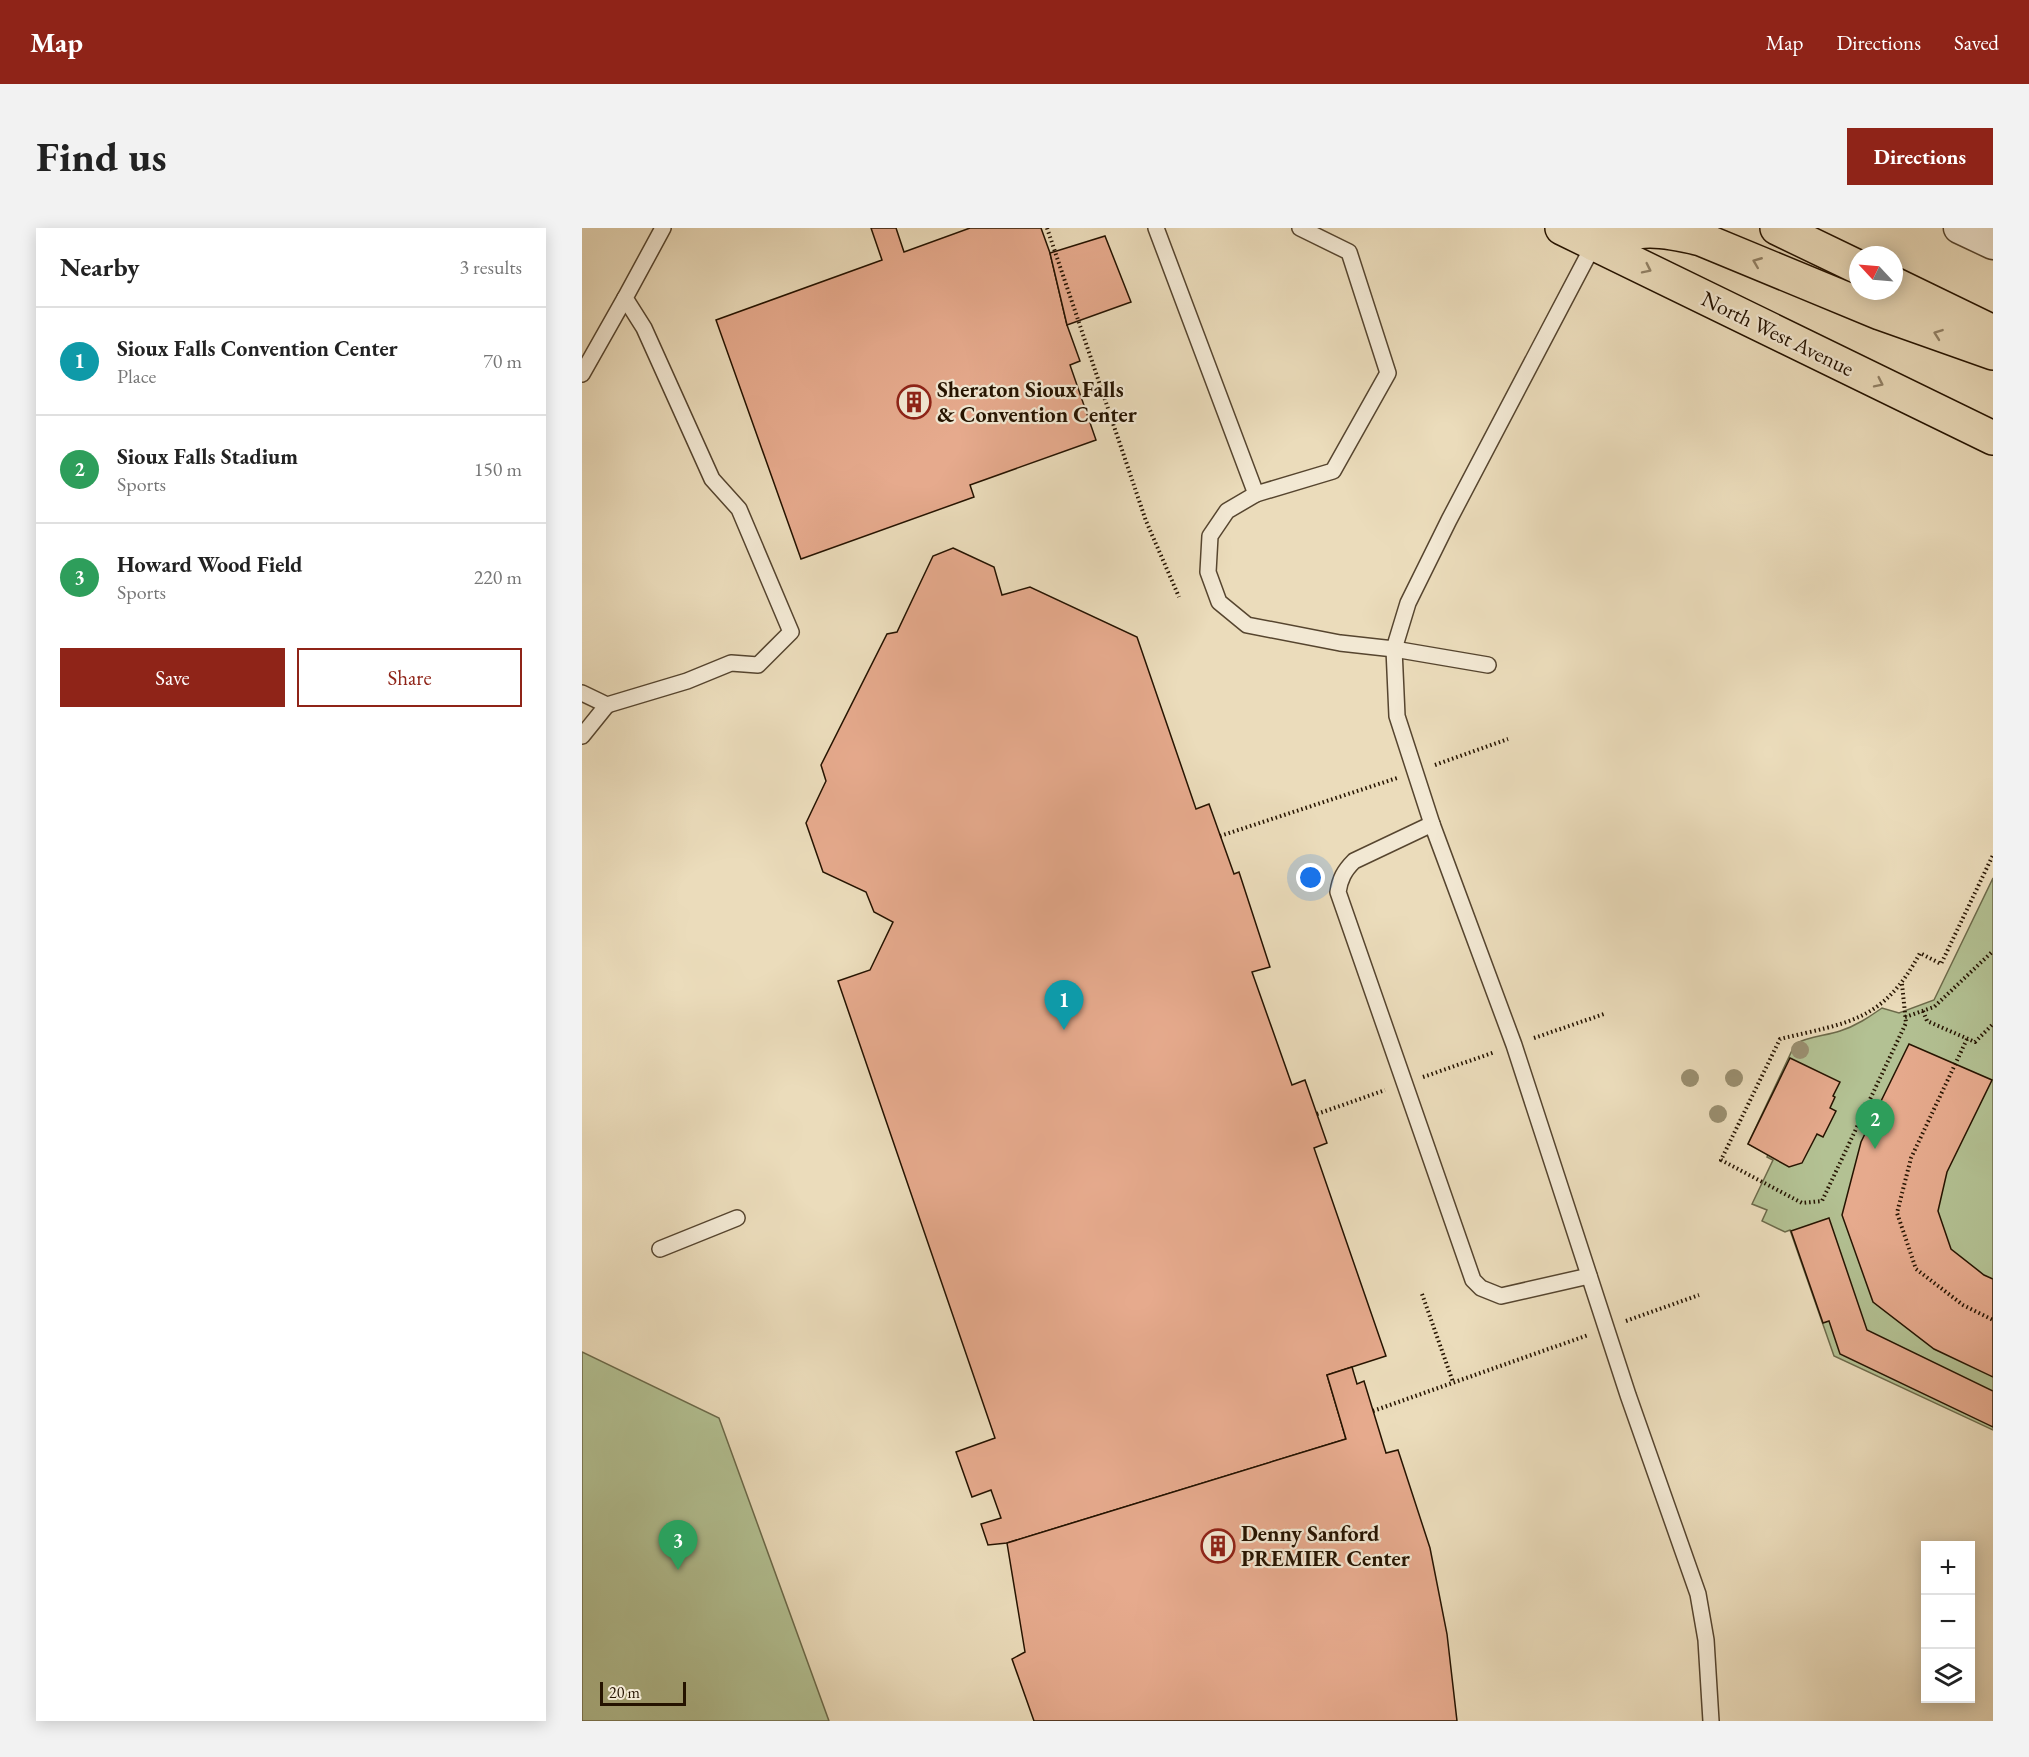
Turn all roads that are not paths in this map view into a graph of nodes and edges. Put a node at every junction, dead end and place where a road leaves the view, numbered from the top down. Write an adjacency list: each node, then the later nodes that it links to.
1 (663, 228): 11 (lane)
2 (1156, 228): 16 (lane)
3 (1300, 228): 16 (lane)
4 (1562, 228): 7 (main road, North West Avenue)
5 (1777, 228): 9 (main road)
6 (1959, 228): 8 (street)
7 (1598, 236): 13 (main road, one-way to 7); 15 (main road, North West Avenue, one-way to 15); 17 (lane)
8 (1993, 244)
9 (1849, 263)
10 (1903, 288): 12 (main road)
11 (626, 298): 14 (lane); 20 (lane)
12 (1993, 332)
13 (1993, 353)
14 (582, 374)
15 (1993, 438)
16 (1256, 494): 17 (lane)
17 (1394, 649): 18 (lane); 22 (lane)
18 (1488, 665)
19 (582, 693): 20 (lane)
20 (607, 705): 21 (lane)
21 (582, 736)
22 (1432, 824): 25 (lane); 25 (lane)
23 (737, 1218): 24 (lane)
24 (660, 1249)
25 (1589, 1276): 26 (lane)
26 (1711, 1721)

